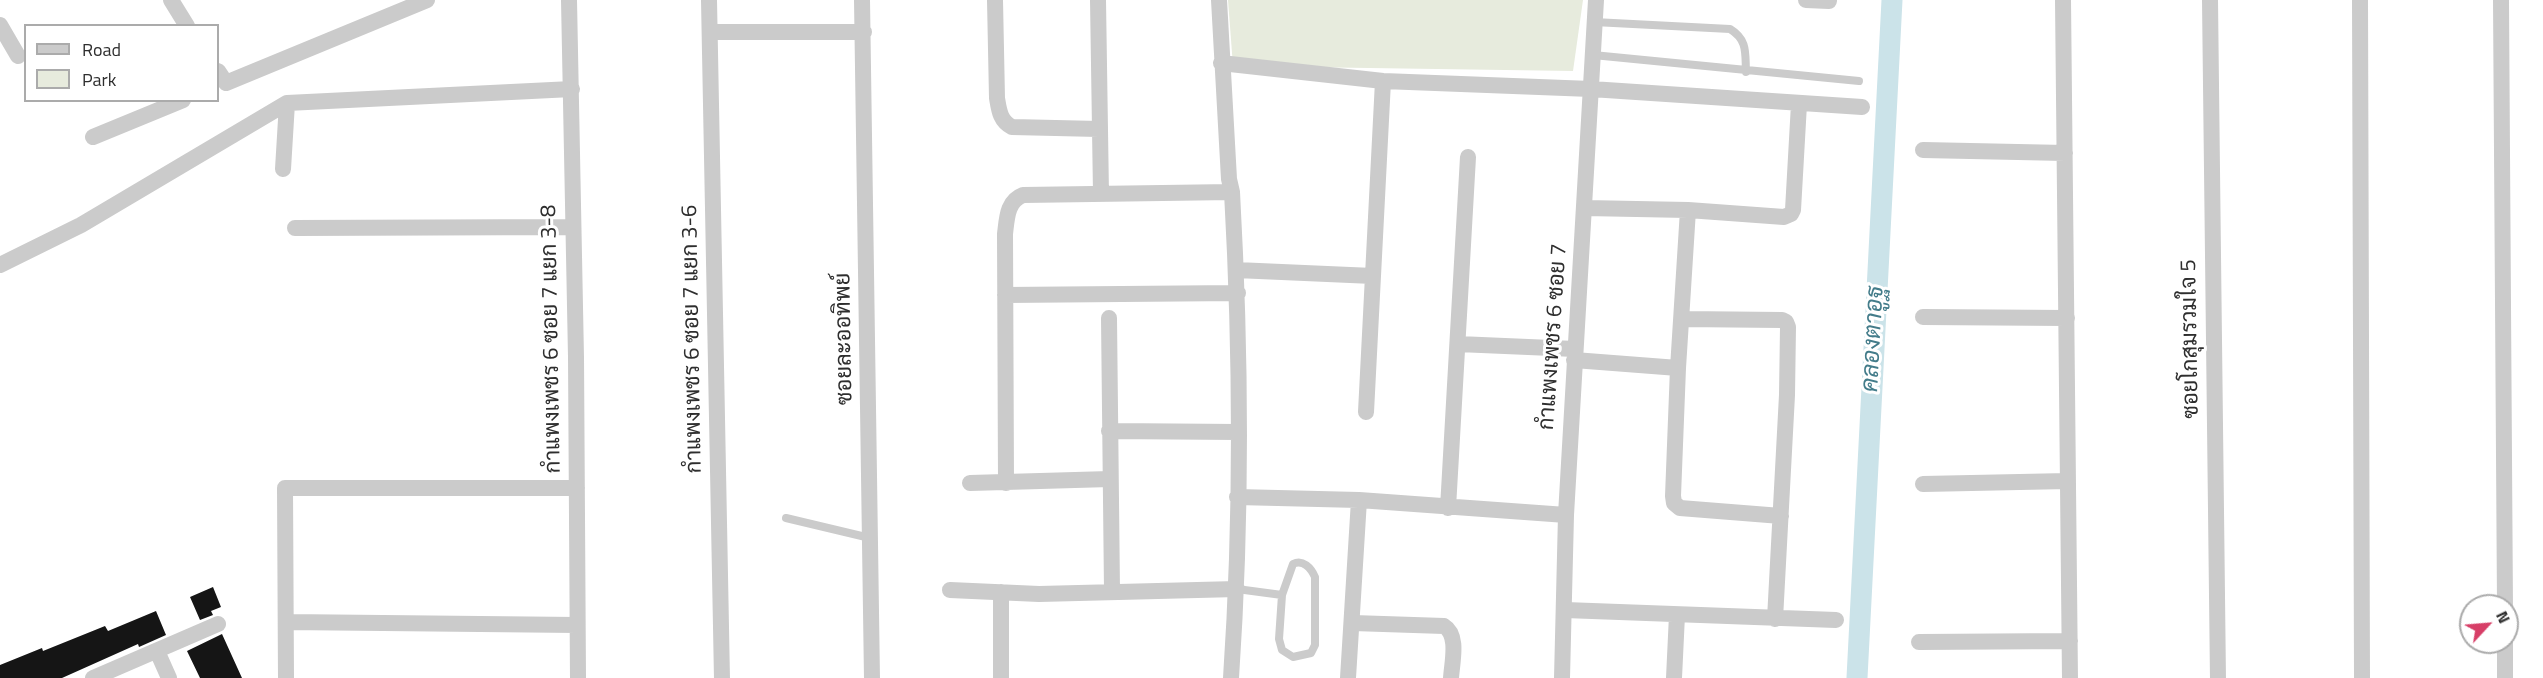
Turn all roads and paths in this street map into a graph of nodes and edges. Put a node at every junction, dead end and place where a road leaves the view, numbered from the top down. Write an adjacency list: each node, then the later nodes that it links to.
1 (171, 0): 17 (street)
2 (427, 0): 25 (street)
3 (569, 0): 28 (street, กำแพงเพชร 6 ซอย 7 แยก 3-8)
4 (709, 0): 19 (street, กำแพงเพชร 6 ซอย 7 แยก 3-6)
5 (862, 0): 20 (street, ซอยละออทิพย์)
6 (995, 0): 34 (street)
7 (1098, 0): 34 (street)
8 (1219, 0): 23 (street)
9 (1596, 0): 16 (street, กำแพงเพชร 6 ซอย 7)
10 (1806, 0): 15 (street)
11 (2063, 0): 37 (street)
12 (2210, 0): 105 (street, ซอยโกสุมรวมใจ 5)
13 (2360, 0): 106 (street)
14 (2501, 0): 78 (street)
15 (1829, 1)
16 (1594, 22): 21 (street, กำแพงเพชร 6 ซอย 7); 24 (lane)
17 (186, 24)
18 (0, 25): 22 (street)
19 (710, 32): 20 (street); 96 (street, กำแพงเพชร 6 ซอย 7 แยก 3-6)
20 (864, 32): 73 (street, ซอยละออทิพย์)
21 (1593, 55): 24 (lane); 29 (street, กำแพงเพชร 6 ซอย 7)
22 (18, 56)
23 (1221, 63): 26 (street); 40 (street)
24 (1746, 72): 27 (lane)
25 (220, 80)
26 (1383, 81): 29 (street); 48 (street)
27 (1859, 81)
28 (572, 89): 31 (street); 44 (street, กำแพงเพชร 6 ซอย 7 แยก 3-8)
29 (1591, 89): 32 (street); 42 (street, กำแพงเพชร 6 ซอย 7)
30 (178, 102): 35 (street)
31 (287, 103): 39 (street); 46 (street)
32 (1799, 104): 33 (street); 43 (street)
33 (1862, 107)
34 (1099, 129): 41 (street)
35 (93, 137)
36 (1923, 150): 37 (street)
37 (2065, 153): 53 (street)
38 (1468, 157): 55 (street)
39 (283, 169)
40 (1232, 192): 41 (street); 47 (street)
41 (1101, 194): 50 (street)
42 (1585, 208): 43 (street); 56 (street, กำแพงเพชร 6 ซอย 7)
43 (1688, 210): 54 (street)
44 (573, 227): 45 (street); 66 (street, กำแพงเพชร 6 ซอย 7 แยก 3-8)
45 (295, 228)
46 (0, 265)
47 (1236, 270): 48 (street); 49 (street)
48 (1373, 276): 58 (street)
49 (1238, 293): 50 (street); 60 (street)
50 (1005, 295): 64 (street)
51 (1923, 317): 53 (street)
52 (1109, 318): 59 (street)
53 (2067, 318): 62 (street)
54 (1682, 319): 57 (street); 71 (street)
55 (1458, 344): 56 (street); 69 (street)
56 (1574, 354): 57 (street); 70 (street, กำแพงเพชร 6 ซอย 7)
57 (1678, 368): 71 (street)
58 (1366, 412)
59 (1109, 431): 60 (street); 61 (street)
60 (1238, 432): 67 (street)
61 (1110, 479): 64 (street); 76 (street)
62 (2068, 481): 65 (street); 88 (street)
63 (970, 483): 64 (street)
64 (1006, 483)
65 (1923, 484)
66 (577, 488): 84 (street); 87 (street, กำแพงเพชร 6 ซอย 7 แยก 3-8)
67 (1237, 497): 68 (street); 74 (street)
68 (1359, 500): 69 (street); 86 (street)
69 (1448, 508): 70 (street)
70 (1566, 515): 80 (street, กำแพงเพชร 6 ซอย 7)
71 (1781, 516): 82 (street)
72 (786, 518): 73 (lane)
73 (870, 538): 97 (street, ซอยละออทิพย์)
74 (1237, 589): 76 (street); 79 (lane); 99 (street)
75 (950, 590): 77 (street)
76 (1112, 591): 77 (street)
77 (1001, 592): 98 (street)
78 (2505, 594)
79 (1282, 595): 79 (lane)
80 (1565, 610): 81 (street); 102 (street, กำแพงเพชร 6 ซอย 7)
81 (1677, 615): 82 (street); 103 (street)
82 (1775, 619): 83 (street)
83 (1836, 620)
84 (286, 622): 87 (street); 94 (street)
85 (218, 624): 90 (street)
86 (1353, 624): 100 (street); 101 (street)
87 (577, 625): 95 (street, กำแพงเพชร 6 ซอย 7 แยก 3-8)
88 (2070, 641): 89 (street); 104 (street)
89 (1919, 642)
90 (157, 651): 92 (street); 93 (street)
91 (2505, 654): 107 (street)
92 (93, 678)
93 (169, 678)
94 (286, 678)
95 (578, 678)
96 (722, 678)
97 (872, 678)
98 (1001, 678)
99 (1231, 678)
100 (1348, 678)
101 (1451, 678)
102 (1562, 678)
103 (1674, 678)
104 (2070, 678)
105 (2218, 678)
106 (2362, 678)
107 (2505, 678)

